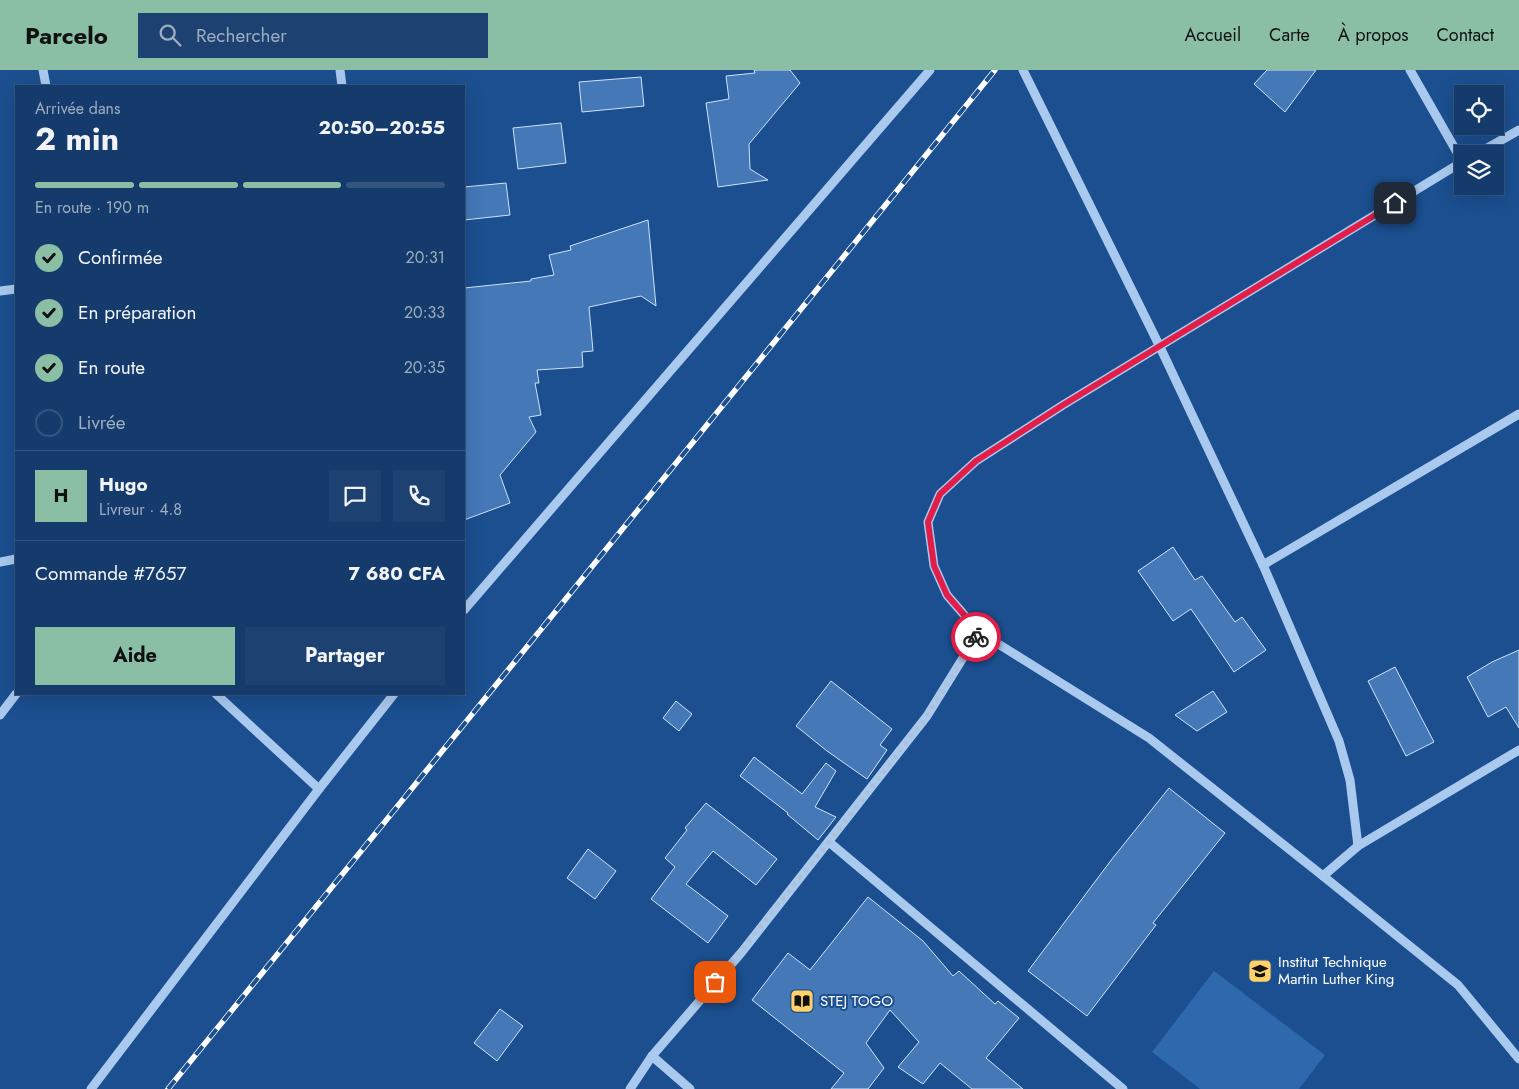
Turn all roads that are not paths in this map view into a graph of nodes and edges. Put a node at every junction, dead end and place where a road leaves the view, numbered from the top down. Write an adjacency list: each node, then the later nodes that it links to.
1 (43, 70): 6 (street)
2 (340, 70): 7 (street)
3 (930, 70): 19 (street)
4 (1023, 70): 14 (street)
5 (1410, 70): 10 (street)
6 (46, 85)
7 (342, 85)
8 (1519, 130): 9 (street)
9 (1493, 145)
10 (1454, 147)
11 (1454, 166): 14 (street)
12 (15, 289): 13 (street)
13 (0, 291)
14 (1160, 347): 18 (street); 20 (street)
15 (1519, 414): 18 (street)
16 (15, 560): 17 (street)
17 (0, 562)
18 (1263, 564): 28 (street)
19 (465, 609)
20 (979, 632): 27 (street); 29 (street)
21 (15, 695): 24 (street)
22 (217, 695): 26 (street)
23 (393, 695): 26 (street)
24 (0, 715)
25 (1519, 750): 28 (street)
26 (319, 788): 32 (street)
27 (829, 842): 30 (street); 35 (street)
28 (1358, 846): 29 (street)
29 (1323, 876): 31 (street)
30 (652, 1056): 33 (street); 34 (street)
31 (1519, 1059)
32 (91, 1089)
33 (630, 1089)
34 (690, 1089)
35 (1123, 1089)

